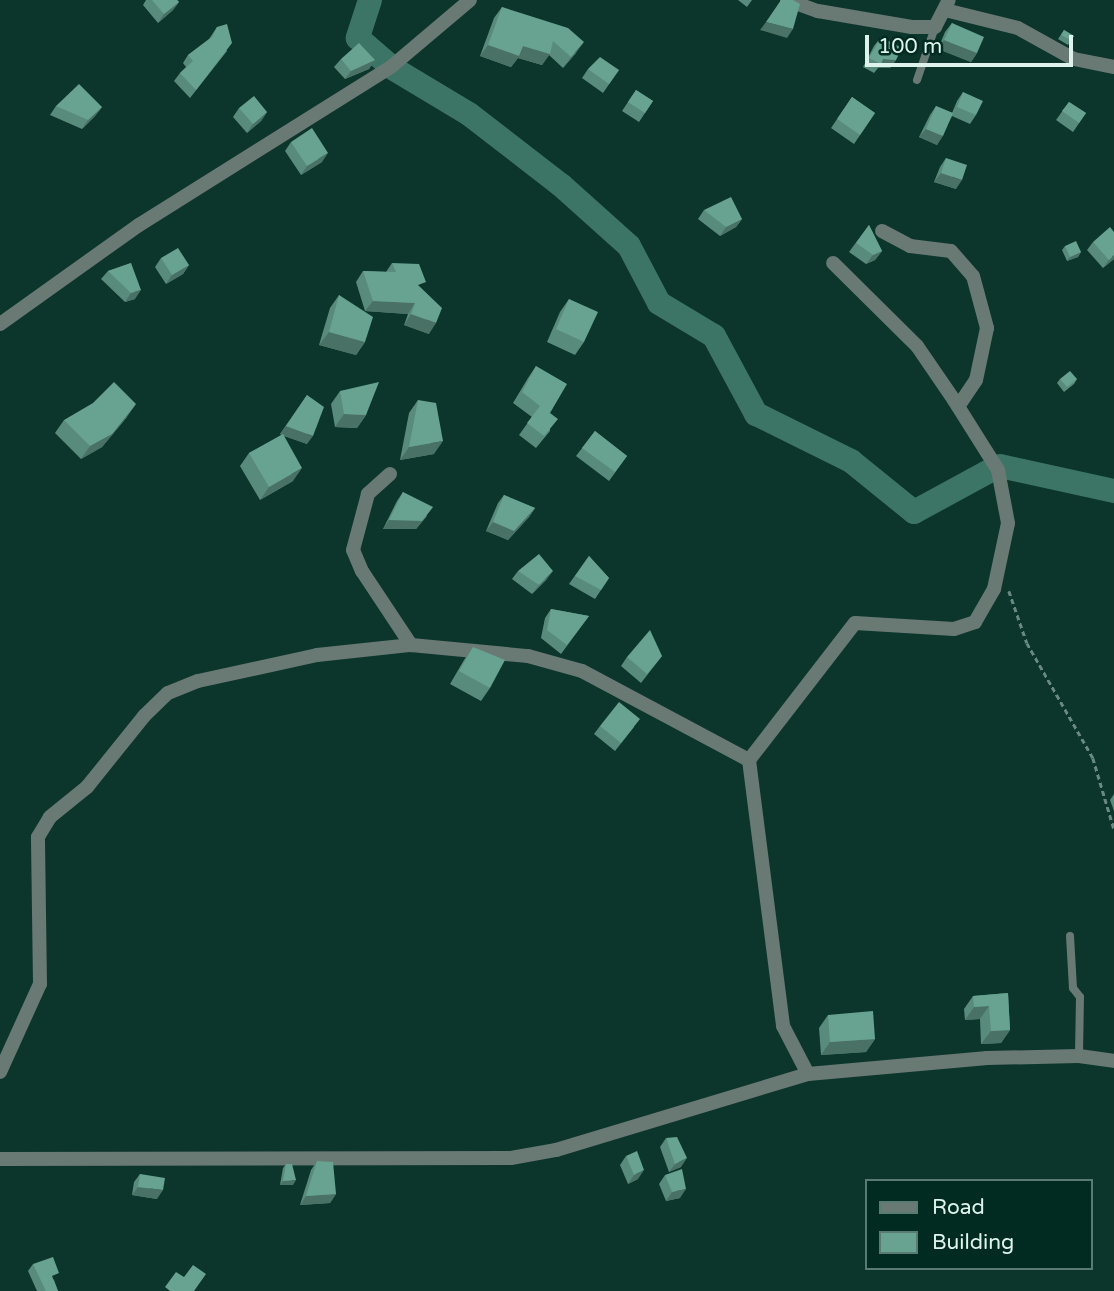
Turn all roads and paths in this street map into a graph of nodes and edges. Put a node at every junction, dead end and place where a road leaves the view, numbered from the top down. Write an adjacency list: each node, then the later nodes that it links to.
1 (470, 0): 9 (street)
2 (787, 0): 4 (street)
3 (947, 5): 4 (street); 5 (street)
4 (935, 27): 6 (lane)
5 (1114, 67)
6 (917, 80)
7 (882, 231): 10 (street)
8 (833, 263): 10 (street)
9 (0, 324)
10 (958, 407): 12 (street)
11 (390, 474): 13 (street)
12 (999, 565): 14 (street); 15 (path)
13 (411, 645): 14 (street); 19 (street)
14 (749, 760): 20 (street)
15 (1114, 830)
16 (1070, 936): 17 (lane)
17 (1079, 1056): 18 (street); 20 (street)
18 (1114, 1061)
19 (0, 1072)
20 (808, 1074): 21 (street)
21 (0, 1159)

